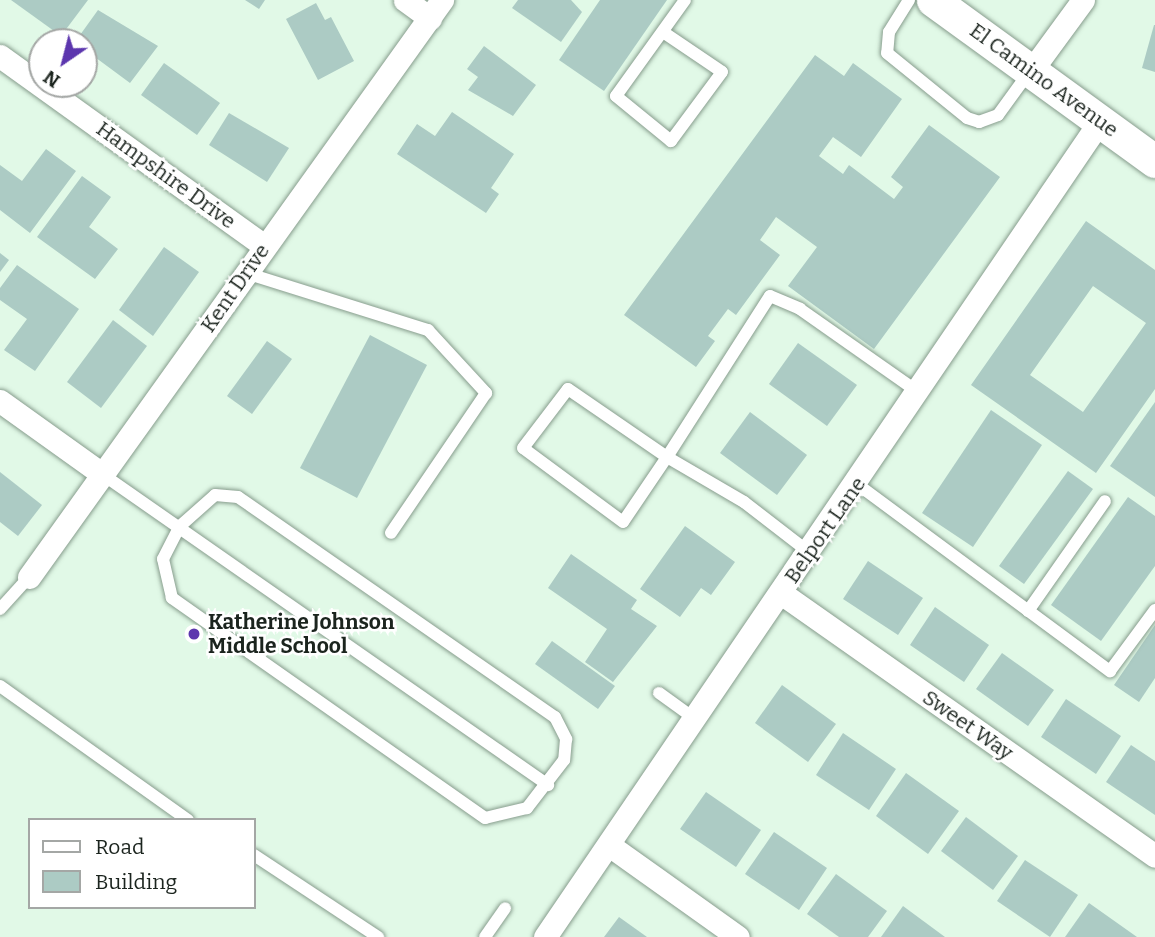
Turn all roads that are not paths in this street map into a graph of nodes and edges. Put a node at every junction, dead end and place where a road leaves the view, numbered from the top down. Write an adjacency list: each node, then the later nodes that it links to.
1 (405, 0): 6 (street)
2 (685, 0): 7 (lane)
3 (909, 0): 9 (lane)
4 (933, 0): 9 (main road, El Camino Avenue)
5 (1083, 0): 9 (street)
6 (436, 9): 12 (street, Kent Drive)
7 (663, 32): 7 (lane)
8 (0, 56): 12 (street, Hampshire Drive)
9 (1031, 71): 10 (main road, El Camino Avenue)
10 (1100, 121): 11 (main road, El Camino Avenue); 14 (street, Belport Lane)
11 (1155, 161)
12 (264, 246): 13 (street, Kent Drive)
13 (246, 273): 17 (street, Kent Drive); 21 (lane)
14 (919, 393): 16 (lane); 18 (street, Belport Lane)
15 (0, 401): 17 (street)
16 (667, 457): 16 (lane); 22 (lane)
17 (102, 474): 20 (lane); 23 (street, Kent Drive)
18 (857, 484): 22 (street, Belport Lane); 27 (lane)
19 (1105, 501): 27 (lane)
20 (178, 527): 31 (lane); 31 (lane); 31 (lane)
21 (391, 533)
22 (810, 553): 24 (street, Belport Lane)
23 (29, 577): 25 (lane)
24 (781, 593): 30 (street, Belport Lane); 35 (street, Sweet Way)
25 (0, 609)
26 (1155, 610): 27 (lane)
27 (1028, 611)
28 (0, 686): 32 (lane)
29 (659, 693): 30 (lane)
30 (695, 719): 33 (street, Belport Lane)
31 (548, 785)
32 (185, 818)
33 (609, 845): 39 (street, Belport Lane); 40 (street)
34 (256, 856): 37 (lane)
35 (1155, 856)
36 (505, 908): 38 (lane)
37 (378, 937)
38 (485, 937)
39 (545, 937)
40 (738, 937)

